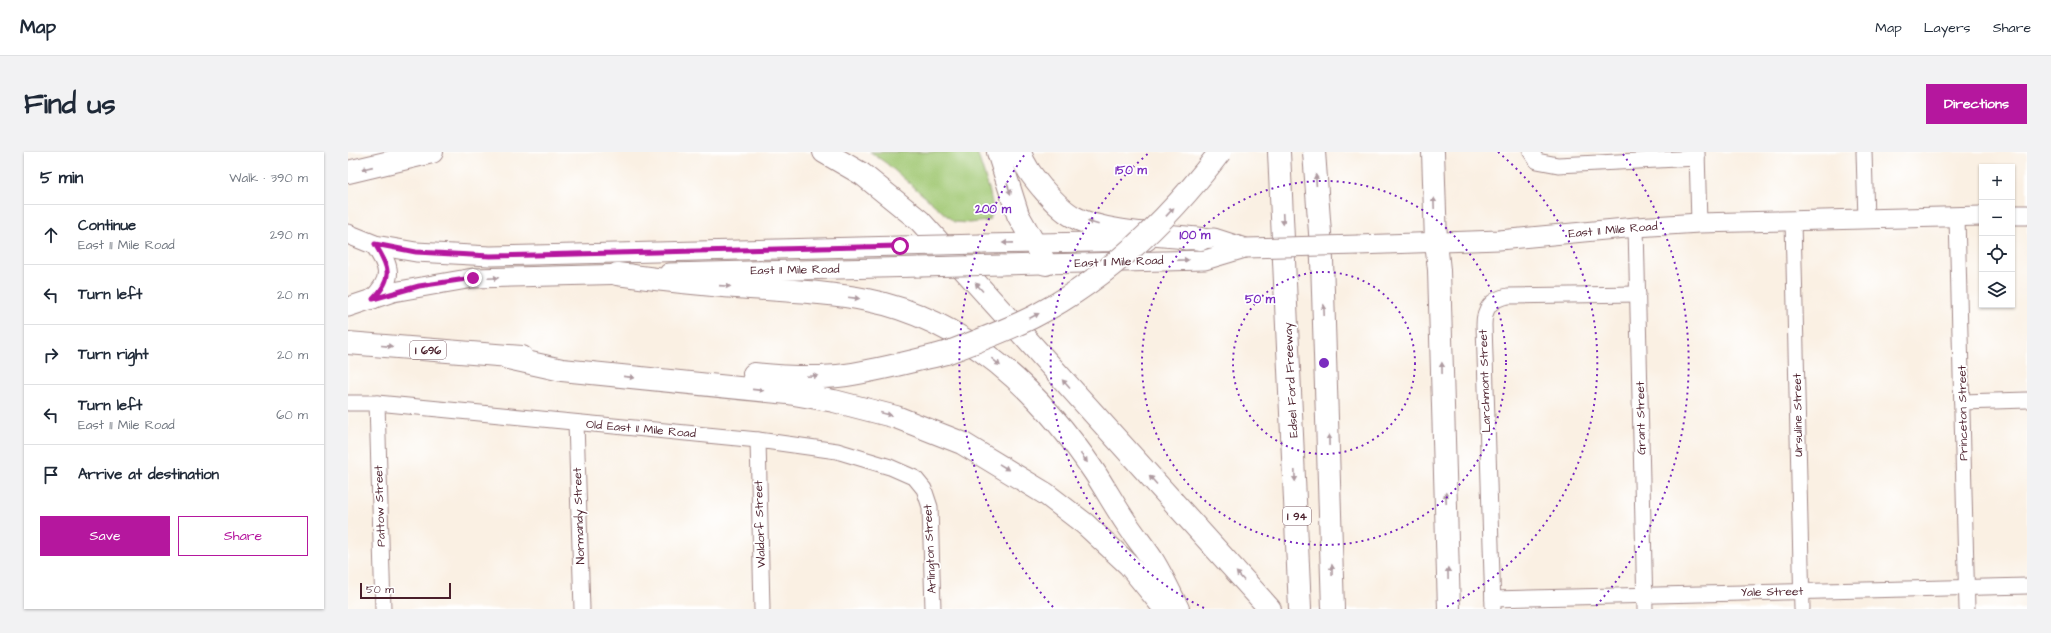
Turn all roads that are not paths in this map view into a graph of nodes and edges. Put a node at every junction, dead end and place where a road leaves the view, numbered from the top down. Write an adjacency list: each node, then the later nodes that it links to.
1 (432, 152): 12 (highway, one-way to 12)
2 (824, 152): 46 (highway, one-way to 2)
3 (998, 152): 24 (highway, one-way to 24)
4 (1020, 152): 22 (highway, one-way to 4)
5 (1220, 152): 33 (highway, one-way to 5, bridge)
6 (1279, 152): 53 (highway, Edsel Ford Freeway / I 94, one-way to 53)
7 (1314, 152): 54 (highway, one-way to 7)
8 (1433, 152): 23 (highway, one-way to 8)
9 (1531, 152): 11 (street)
10 (1864, 152): 17 (street)
11 (1697, 155): 19 (street)
12 (348, 172)
13 (2015, 215): 14 (main road)
14 (2027, 215)
15 (1979, 216): 16 (main road, East 11 Mile Road)
16 (1958, 217): 17 (main road, East 11 Mile Road); 35 (street, Princeton Street)
17 (1866, 220): 18 (main road, East 11 Mile Road)
18 (1793, 221): 19 (main road, East 11 Mile Road); 43 (street, Ursuline Street)
19 (1699, 224): 20 (main road, East 11 Mile Road)
20 (1636, 227): 23 (main road, East 11 Mile Road); 29 (street, Grant Street)
21 (348, 234): 25 (main road, East 11 Mile Road)
22 (1201, 239): 24 (main road, East 11 Mile Road); 26 (main road, East 11 Mile Road)
23 (1436, 242): 26 (main road, East 11 Mile Road, bridge); 55 (highway, one-way to 23)
24 (1035, 243): 25 (main road, East 11 Mile Road, one-way to 25, bridge); 27 (highway)
25 (375, 244): 30 (main road)
26 (1245, 248): 27 (main road, East 11 Mile Road, one-way to 26)
27 (1046, 264): 28 (main road, East 11 Mile Road, bridge)
28 (616, 274): 30 (main road, East 11 Mile Road, one-way to 28); 52 (highway, one-way to 52)
29 (1638, 294): 44 (street, Grant Street); 45 (street, Larchmont Street)
30 (373, 299): 31 (main road, East 11 Mile Road)
31 (348, 307)
32 (348, 343): 33 (highway, I 696, one-way to 33)
33 (508, 358): 51 (highway, one-way to 51)
34 (2027, 400): 35 (street)
35 (1962, 402): 42 (street, Princeton Street)
36 (348, 403): 37 (street, Old East 11 Mile Road)
37 (377, 404): 38 (street, Old East 11 Mile Road); 47 (street, Pattow Street)
38 (576, 423): 39 (street, Old East 11 Mile Road); 48 (street, Normandy Street)
39 (758, 440): 40 (street, Old East 11 Mile Road); 49 (street, Waldorf Street)
40 (924, 489): 50 (street, Arlington Street)
41 (2027, 586): 42 (street, Yale Street)
42 (1967, 588): 43 (street, Yale Street); 57 (street, Princeton Street)
43 (1802, 592): 44 (street, Yale Street); 56 (street, Ursuline Street)
44 (1645, 602): 45 (street, Yale Street)
45 (1493, 604)
46 (1268, 607)
47 (383, 609)
48 (582, 609)
49 (762, 609)
50 (933, 609)
51 (1165, 609)
52 (1178, 609)
53 (1300, 609)
54 (1333, 609)
55 (1449, 609)
56 (1802, 609)
57 (1967, 609)

